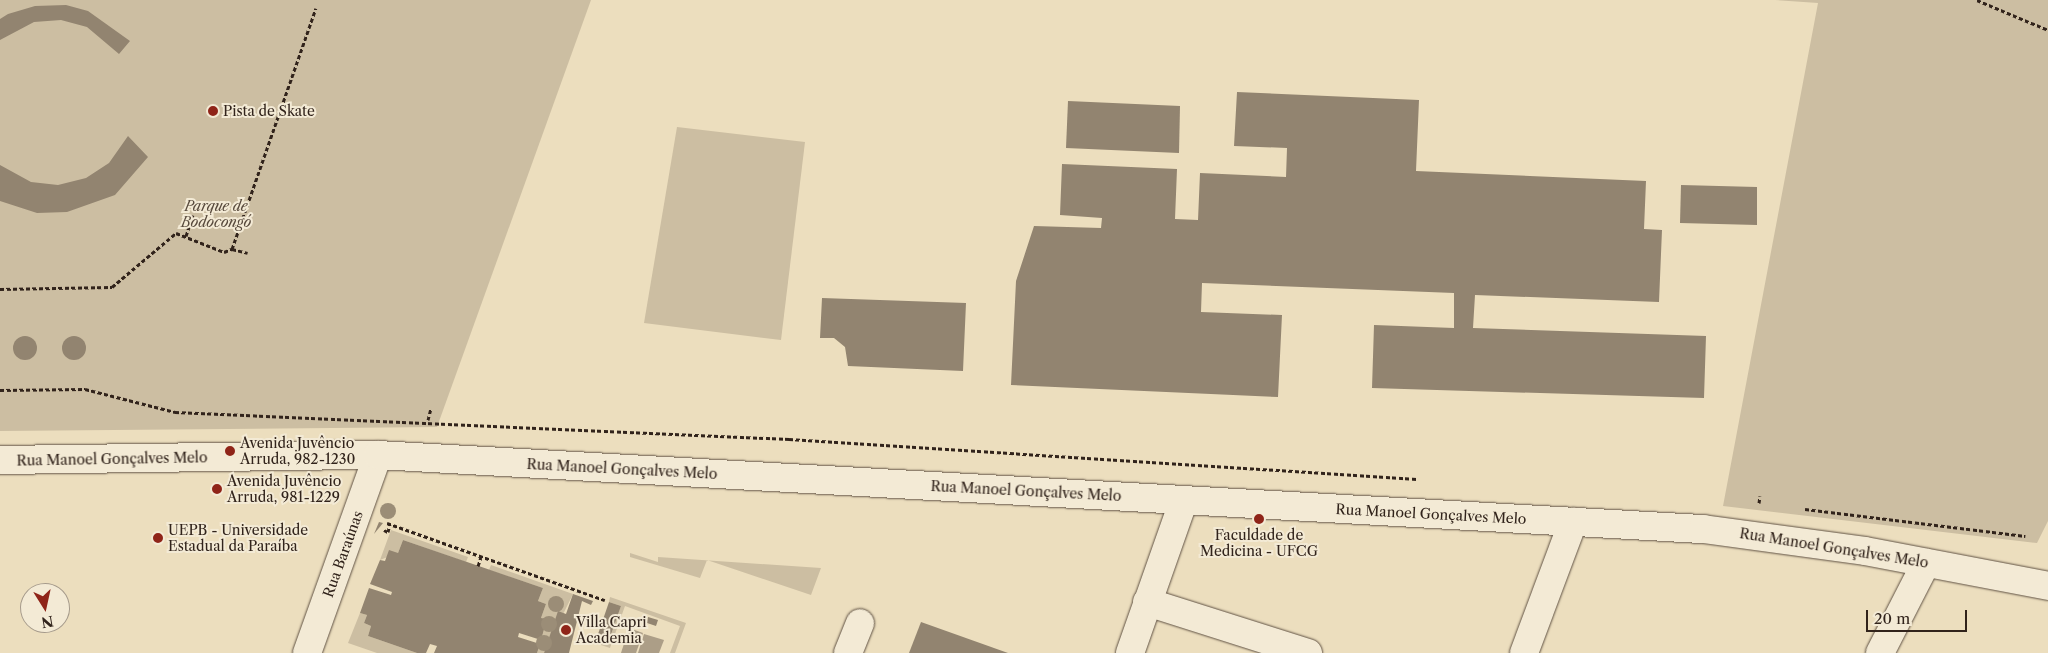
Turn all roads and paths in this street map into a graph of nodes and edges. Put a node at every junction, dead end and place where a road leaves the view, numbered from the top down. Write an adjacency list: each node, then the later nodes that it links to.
1 (1977, 0): 3 (path)
2 (316, 8): 6 (path)
3 (2048, 30)
4 (193, 215): 5 (path)
5 (186, 236): 6 (path); 8 (path)
6 (232, 249): 7 (path)
7 (248, 252)
8 (0, 289)
9 (0, 390): 11 (path)
10 (431, 408): 11 (path)
11 (428, 420): 14 (path)
12 (378, 455): 13 (street, Rua Manoel Gonçalves Melo); 16 (street, Rua Manoel Gonçalves Melo); 31 (street, Rua Baraúnas)
13 (0, 460)
14 (1421, 479)
15 (1760, 496): 18 (path)
16 (1184, 500): 22 (street, Rua Manoel Gonçalves Melo); 29 (street)
17 (1749, 502): 18 (path)
18 (1759, 503): 19 (path)
19 (1769, 504)
20 (1798, 508): 23 (path)
21 (379, 521): 24 (path)
22 (1573, 522): 25 (street, Rua Manoel Gonçalves Melo); 35 (street)
23 (2025, 536)
24 (481, 557): 26 (path); 28 (path)
25 (1926, 562): 27 (street, Rua Manoel Gonçalves Melo); 36 (street)
26 (478, 566)
27 (2048, 586)
28 (605, 600)
29 (1147, 602): 33 (street); 34 (street)
30 (860, 623): 32 (street)
31 (307, 653)
32 (848, 653)
33 (1130, 653)
34 (1308, 653)
35 (1524, 653)
36 (1880, 653)

